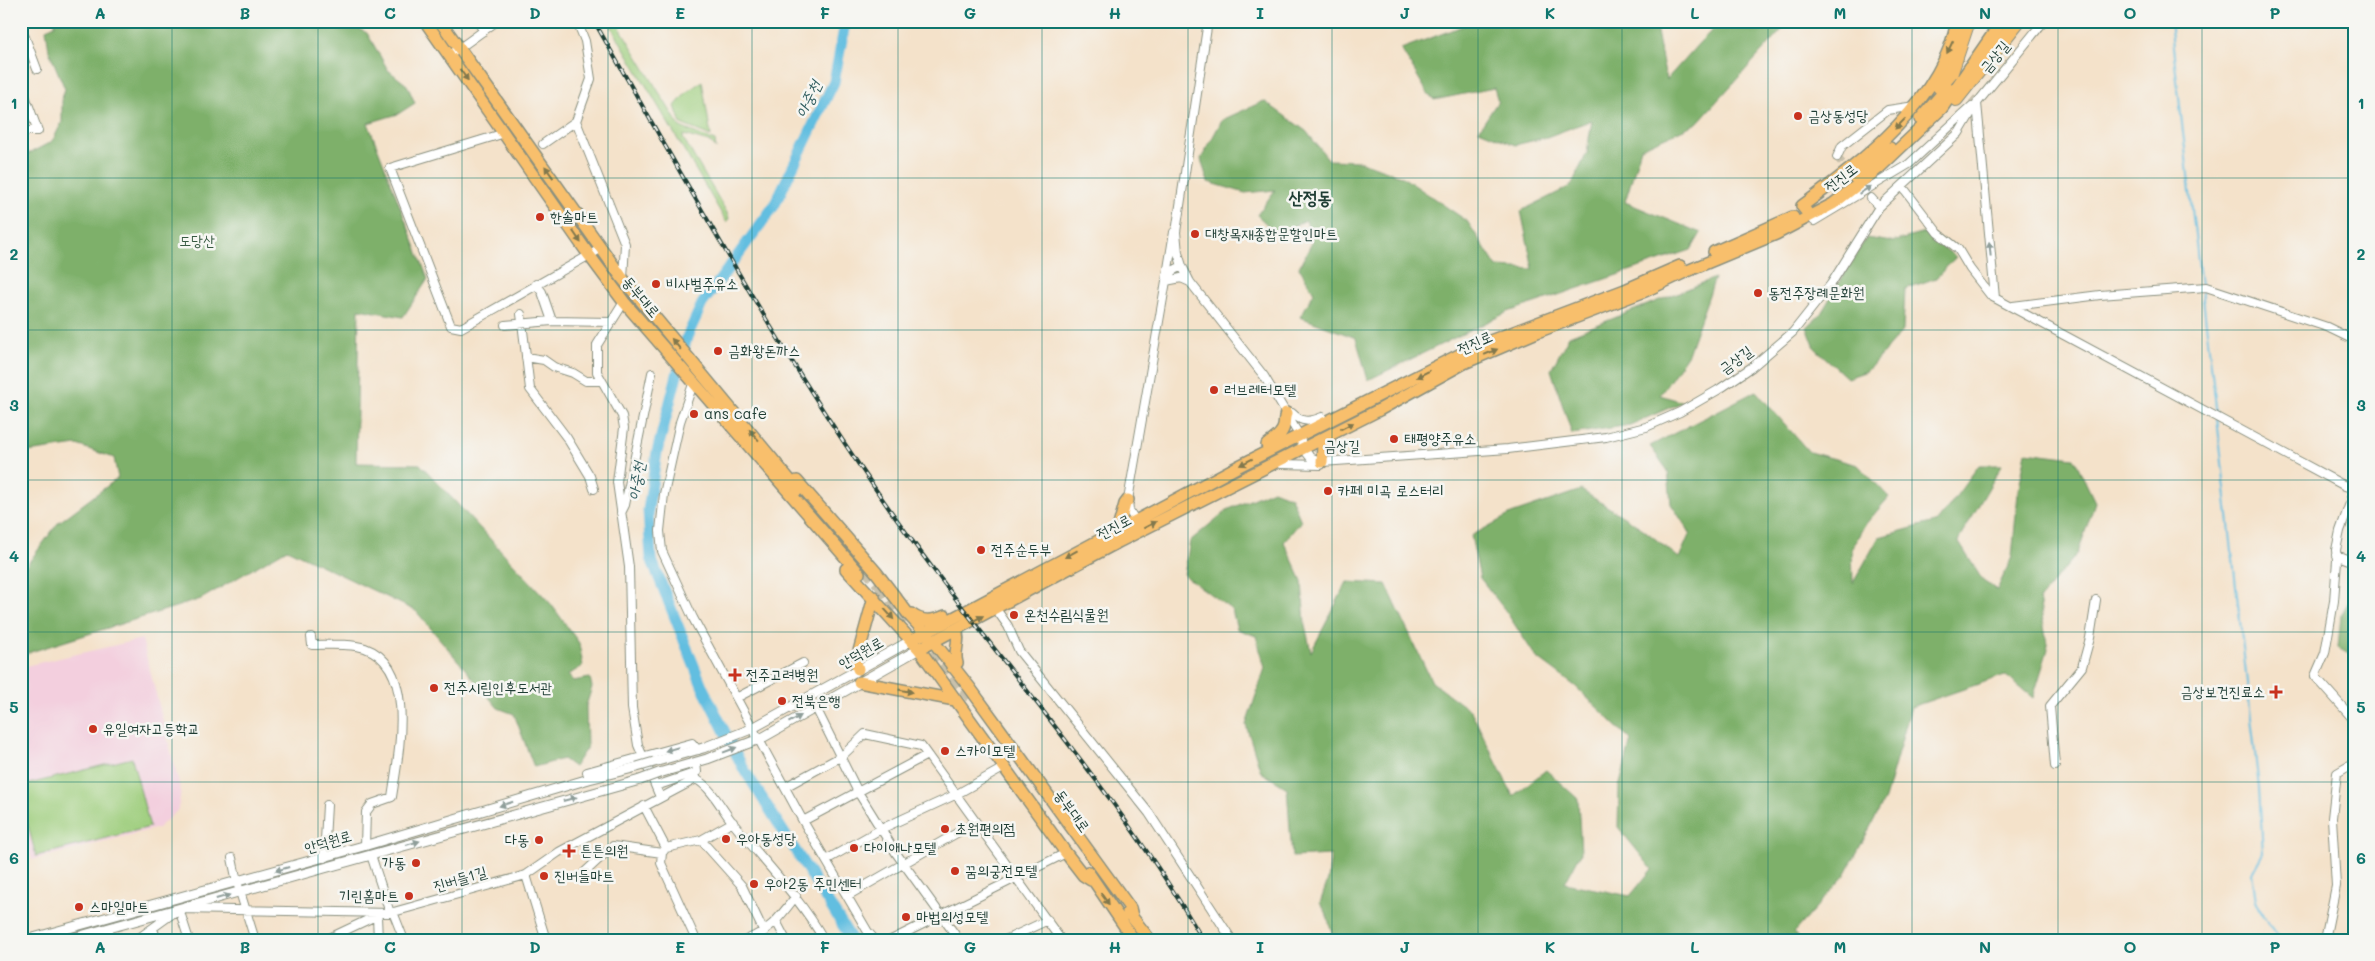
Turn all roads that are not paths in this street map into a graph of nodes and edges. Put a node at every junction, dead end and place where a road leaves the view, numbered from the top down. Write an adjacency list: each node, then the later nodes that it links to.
1 (425, 21): 15 (main road, 동부대로)
2 (440, 21): 15 (main road, 동부대로)
3 (477, 21): 13 (street)
4 (497, 21): 13 (street)
5 (578, 21): 21 (street)
6 (1208, 21): 30 (street)
7 (1957, 21): 20 (main road, one-way to 20)
8 (1968, 21): 18 (highway)
9 (1994, 21): 18 (main road, 전진로)
10 (2002, 21): 18 (main road, 전진로)
11 (2018, 21): 18 (highway)
12 (2044, 21): 19 (street, 금상길)
13 (484, 31): 15 (street)
14 (21, 36): 16 (street)
15 (455, 52): 23 (main road, 동부대로, one-way to 23); 31 (main road, 동부대로, one-way to 15)
16 (37, 69)
17 (21, 85): 22 (street)
18 (1948, 93): 29 (main road, 전진로)
19 (1976, 103): 26 (street, 금상길); 29 (street, one-way to 19); 38 (street, one-way to 19)
20 (1915, 106): 25 (street); 29 (main road, one-way to 29)
21 (576, 121): 24 (street); 34 (street)
22 (21, 131)
23 (505, 133): 32 (main road, 동부대로, one-way to 32); 37 (street)
24 (543, 144)
25 (1837, 157)
26 (1902, 186): 28 (street, 금상길); 38 (street)
27 (1871, 198): 28 (street)
28 (1879, 207): 58 (street, 금상길)
29 (1808, 214): 52 (main road, 전진로, one-way to 52); 54 (main road, 전진로, one-way to 29)
30 (1176, 232): 33 (street); 35 (street)
31 (602, 248): 32 (street); 34 (main road, 동부대로)
32 (589, 255): 37 (street); 39 (main road, 동부대로)
33 (1182, 266): 35 (street); 36 (street)
34 (623, 279): 70 (main road, 동부대로, one-way to 34)
35 (1166, 281): 36 (street); 63 (street)
36 (1190, 282): 51 (street)
37 (536, 284): 42 (street)
38 (1995, 298): 40 (street)
39 (624, 302): 43 (street); 49 (main road, 동부대로)
40 (2013, 306): 46 (street); 60 (street)
41 (521, 314): 45 (street)
42 (552, 321): 43 (street); 45 (street)
43 (611, 322): 50 (street)
44 (505, 325): 45 (street)
45 (522, 325): 47 (street)
46 (2354, 340)
47 (526, 357): 50 (street); 61 (street)
48 (652, 373): 64 (street)
49 (691, 378): 59 (main road, 동부대로); 85 (street)
50 (602, 381): 64 (street)
51 (1286, 413): 52 (street); 53 (street); 56 (main road)
52 (1325, 423): 53 (main road, 전진로)
53 (1299, 435): 55 (street); 56 (main road, 전진로)
54 (1327, 436): 55 (main road, 전진로); 58 (main road)
55 (1304, 448): 57 (main road, 전진로); 58 (street, 금상길)
56 (1270, 450): 65 (main road, 전진로, one-way to 65)
57 (1279, 460): 58 (street); 67 (main road, 전진로, one-way to 57)
58 (1322, 462)
59 (780, 483): 70 (main road, 동부대로); 71 (main road, 동부대로)
60 (2354, 488)
61 (594, 489)
62 (2354, 492): 68 (street)
63 (1128, 500): 65 (street); 66 (main road)
64 (621, 513): 94 (street)
65 (1135, 520): 66 (main road, 전진로); 67 (street)
66 (1118, 529): 76 (main road, 전진로, one-way to 76)
67 (1105, 549): 74 (main road, 전진로)
68 (2336, 555): 69 (street); 88 (street)
69 (2354, 562)
70 (867, 571): 71 (main road); 75 (main road)
71 (861, 586): 72 (main road, 동부대로)
72 (874, 597): 80 (main road, 동부대로, one-way to 80); 83 (main road)
73 (2096, 600): 97 (street)
74 (996, 609): 77 (main road, 전진로, one-way to 74); 157 (street)
75 (909, 615): 76 (main road); 78 (main road)
76 (949, 620): 78 (main road, 전진로)
77 (956, 630): 78 (main road, 전진로); 82 (main road)
78 (929, 637): 80 (main road, 전진로); 82 (main road)
79 (311, 638): 112 (street)
80 (916, 644): 83 (street, 안덕원로); 84 (street, 안덕원로); 86 (main road, 동부대로)
81 (803, 663): 85 (street)
82 (952, 667): 86 (main road)
83 (858, 669): 89 (street, 안덕원로)
84 (858, 682): 86 (main road, one-way to 86); 87 (street, 안덕원로)
85 (738, 698): 89 (street)
86 (965, 698): 98 (main road, 동부대로); 123 (main road, 동부대로); 156 (main road)
87 (816, 708): 90 (street, 안덕원로, one-way to 87); 93 (street)
88 (2354, 720)
89 (754, 727): 90 (street); 91 (street, 안덕원로)
90 (756, 740): 95 (street, 안덕원로, one-way to 90); 101 (street)
91 (700, 749): 94 (street, one-way to 94); 99 (street, 안덕원로, bridge)
92 (927, 754): 93 (street); 102 (street); 103 (street)
93 (842, 756): 101 (street); 102 (street)
94 (645, 757): 99 (street); 100 (street)
95 (696, 763): 100 (street); 115 (street, 안덕원로, one-way to 95, bridge)
96 (2354, 763): 158 (street)
97 (2055, 766)
98 (1005, 767): 103 (street); 114 (main road, 동부대로)
99 (589, 779): 112 (street, 안덕원로, one-way to 112)
100 (656, 786): 104 (street)
101 (785, 787): 107 (street)
102 (858, 792): 107 (street); 110 (street)
103 (957, 794): 109 (street); 110 (street)
104 (660, 797): 106 (street, 진버들1길); 108 (street, 진버들1길)
105 (327, 805): 117 (street)
106 (644, 806): 113 (street); 121 (street, 진버들1길)
107 (803, 821): 118 (street)
108 (732, 822): 111 (street); 126 (street)
109 (976, 822): 119 (street); 122 (street)
110 (881, 829): 118 (street); 119 (street)
111 (701, 840): 113 (street); 135 (street)
112 (365, 846): 117 (street, 안덕원로)
113 (664, 851): 120 (street); 146 (street)
114 (1066, 853): 122 (street); 123 (main road, 동부대로)
115 (371, 855): 125 (street, 안덕원로); 130 (street)
116 (232, 858): 124 (street)
117 (324, 858): 124 (street, 안덕원로, one-way to 124)
118 (826, 860): 127 (street)
119 (904, 864): 127 (street); 131 (street)
120 (584, 872)
121 (526, 875): 130 (street, 진버들1길); 145 (street)
122 (1016, 876): 131 (street); 132 (street)
123 (1091, 880): 155 (main road, 동부대로, one-way to 155)
124 (236, 882): 125 (street); 136 (street, 안덕원로)
125 (240, 892): 128 (street, 안덕원로, one-way to 125); 129 (street)
126 (796, 896): 133 (street); 149 (street)
127 (847, 896): 150 (street)
128 (179, 909): 129 (street, 진버들1길); 134 (street); 137 (street, 안덕원로); 140 (street)
129 (246, 912): 130 (street, 진버들1길); 141 (street)
130 (386, 914): 142 (street); 143 (street); 144 (street)
131 (940, 914): 151 (street); 152 (street)
132 (1048, 920): 153 (street); 154 (street)
133 (776, 921): 135 (street); 148 (street)
134 (154, 929): 138 (street); 139 (street)
135 (764, 932): 147 (street)
136 (26, 940)
137 (66, 940)
138 (136, 940)
139 (157, 940)
140 (189, 940)
141 (255, 940)
142 (325, 940)
143 (378, 940)
144 (404, 940)
145 (546, 940)
146 (696, 940)
147 (746, 940)
148 (786, 940)
149 (824, 940)
150 (875, 940)
151 (891, 940)
152 (959, 940)
153 (1005, 940)
154 (1061, 940)
155 (1134, 940)
156 (1150, 940)
157 (1232, 940)
158 (2325, 940)

